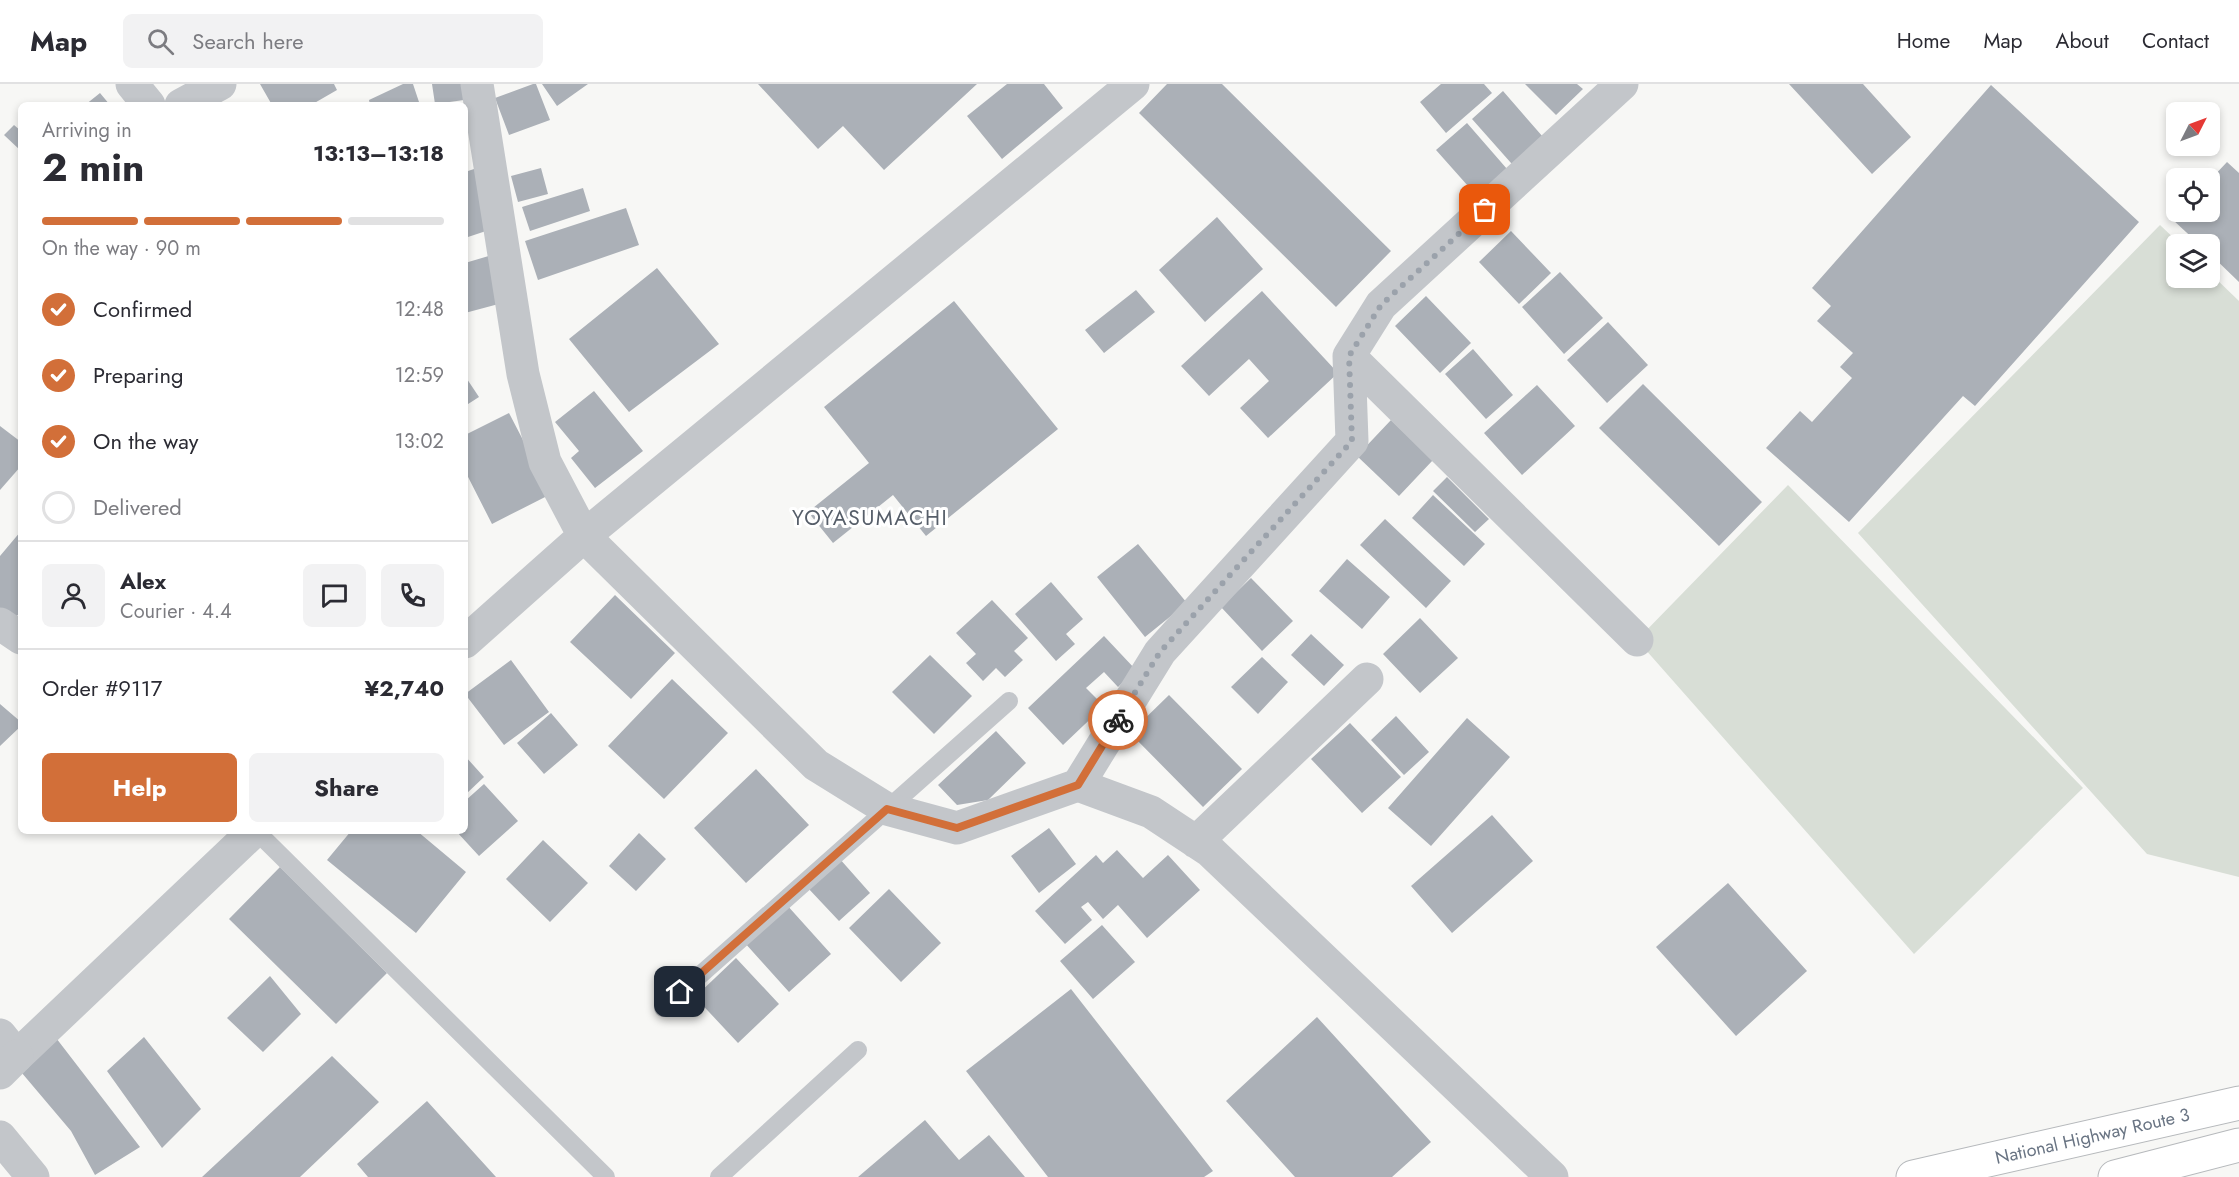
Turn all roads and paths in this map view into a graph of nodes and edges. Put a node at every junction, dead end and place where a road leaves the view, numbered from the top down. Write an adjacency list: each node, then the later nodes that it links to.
1 (132, 84): 6 (street)
2 (220, 84): 7 (street)
3 (477, 84): 9 (street)
4 (1133, 84): 9 (street)
5 (1622, 84): 8 (street)
6 (147, 102)
7 (187, 102)
8 (1349, 356): 13 (street); 16 (street)
9 (584, 536): 12 (street); 17 (street)
10 (0, 624): 11 (street)
11 (18, 636)
12 (468, 639)
13 (1637, 640)
14 (1367, 679): 20 (street)
15 (1009, 701): 17 (lane)
16 (1078, 785): 17 (street); 20 (street)
17 (887, 809): 21 (lane)
18 (252, 834): 23 (street)
19 (258, 834): 28 (lane)
20 (1196, 842): 30 (street)
21 (663, 1008)
22 (858, 1050): 29 (lane)
23 (6, 1055)
24 (2239, 1103): 31 (highway, National Highway Route 3)
25 (0, 1137): 27 (street)
26 (2239, 1144): 32 (highway)
27 (33, 1177)
28 (606, 1177)
29 (719, 1177)
30 (1551, 1177)
31 (1913, 1177)
32 (2115, 1177)

